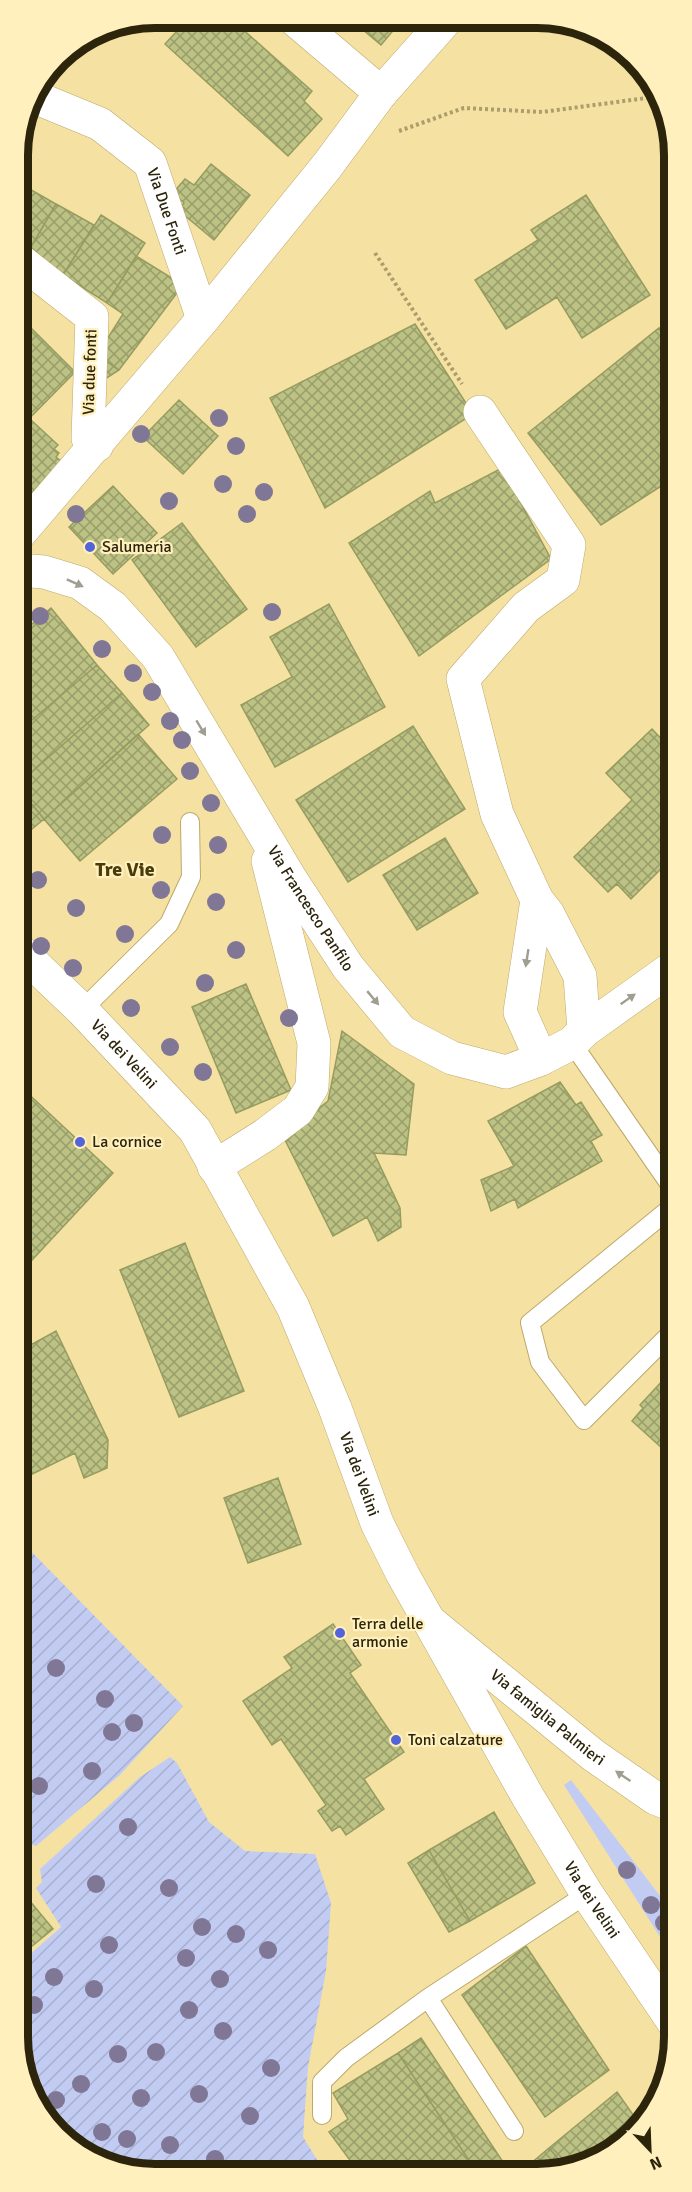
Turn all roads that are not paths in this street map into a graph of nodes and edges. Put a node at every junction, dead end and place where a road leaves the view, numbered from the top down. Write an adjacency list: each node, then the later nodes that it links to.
1 (439, 28): 3 (street, Via Due Fonti)
2 (305, 29): 3 (street)
3 (381, 93): 6 (street, Via Due Fonti)
4 (42, 100): 6 (street, Via Due Fonti)
5 (29, 268): 8 (street, Via due fonti)
6 (203, 319): 8 (street, Via Due Fonti)
7 (480, 412): 13 (street)
8 (97, 445): 9 (street, Via Due Fonti)
9 (29, 523)
10 (29, 571): 11 (street, Via Francesco Panfilo, one-way to 11)
11 (254, 816): 18 (street, Via Francesco Panfilo, one-way to 18); 19 (street)
12 (190, 822): 16 (lane)
13 (537, 900): 17 (street); 18 (street, one-way to 18)
14 (29, 959): 16 (street, Via dei Velini)
15 (664, 974): 17 (street, Via Francesco Panfilo, one-way to 15)
16 (82, 1010): 19 (street, Via dei Velini)
17 (578, 1037): 18 (street, Via Francesco Panfilo); 20 (lane)
18 (541, 1059)
19 (214, 1167): 23 (street, Via dei Velini)
20 (663, 1174)
21 (663, 1214): 22 (lane)
22 (663, 1341)
23 (428, 1619): 24 (street, Via famiglia Palmieri, one-way to 23); 25 (street, Via dei Velini)
24 (663, 1801)
25 (587, 1894): 26 (lane); 27 (street, Via dei Velini)
26 (428, 1998): 28 (lane); 29 (lane)
27 (663, 2007)
28 (322, 2115)
29 (514, 2131)

